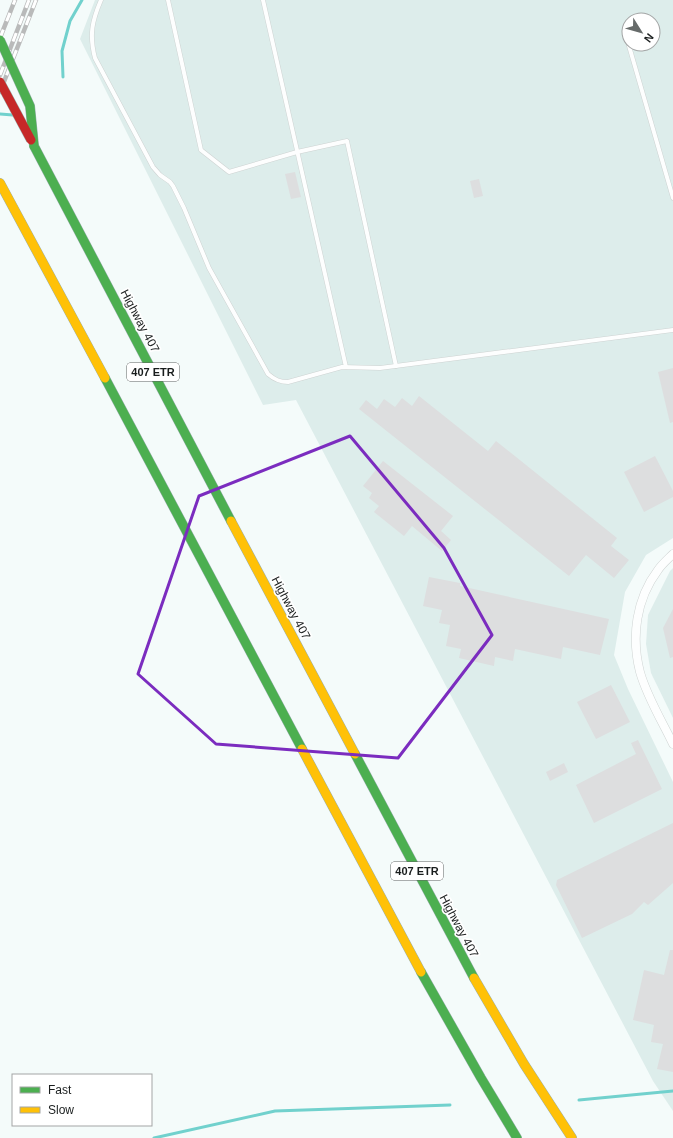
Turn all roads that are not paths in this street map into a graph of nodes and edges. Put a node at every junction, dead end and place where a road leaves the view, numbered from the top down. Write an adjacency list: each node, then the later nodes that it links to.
1 (101, 0): 15 (lane)
2 (168, 0): 8 (lane)
3 (263, 0): 8 (lane)
4 (0, 40): 7 (highway, bridge)
5 (631, 52): 11 (lane)
6 (0, 82): 7 (highway, Highway 407 / 407 ETR, bridge)
7 (34, 146): 19 (highway, Highway 407 / 407 ETR)
8 (297, 152): 14 (lane); 15 (lane)
9 (0, 183): 12 (highway, 407 ETR)
10 (0, 196): 12 (highway)
11 (673, 198)
12 (11, 203): 18 (highway, 407 ETR)
13 (673, 330): 14 (lane)
14 (396, 366): 15 (lane)
15 (346, 367)
16 (673, 554): 17 (street)
17 (673, 744)
18 (517, 1138)
19 (572, 1138)

